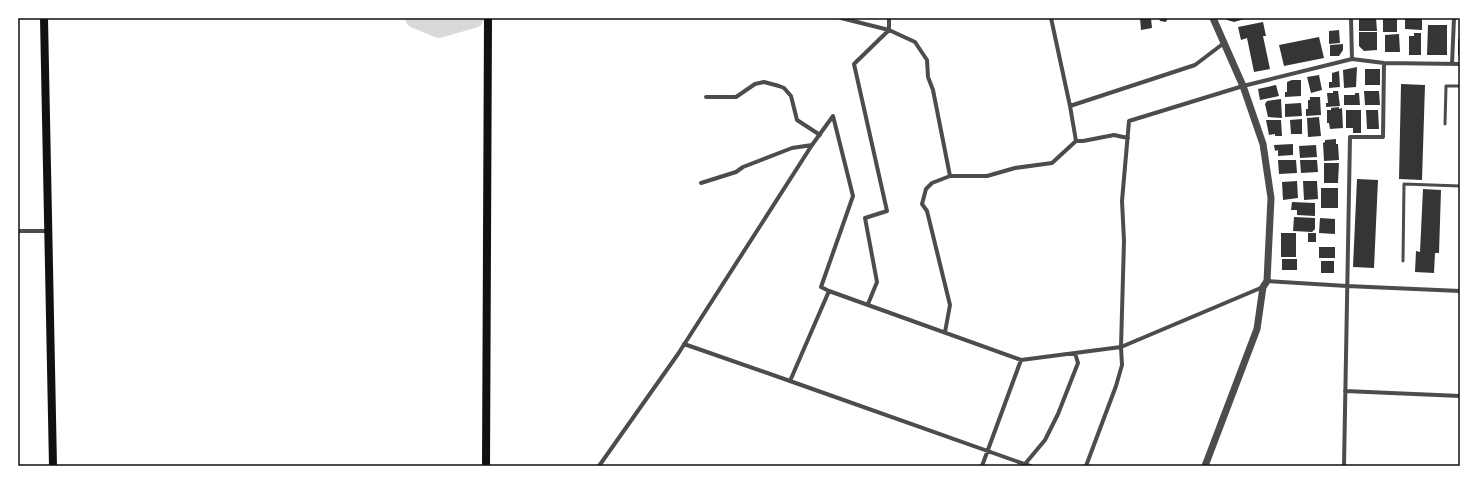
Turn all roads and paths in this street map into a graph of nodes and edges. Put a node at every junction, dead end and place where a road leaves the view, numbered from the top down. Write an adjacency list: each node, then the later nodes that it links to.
1 (44, 18): 27 (main road)
2 (488, 18): 46 (main road)
3 (841, 18): 9 (street)
4 (889, 18): 9 (street)
5 (1051, 18): 18 (street)
6 (1213, 18): 10 (street)
7 (1351, 18): 11 (street)
8 (1454, 18): 13 (street)
9 (889, 30): 24 (street); 34 (street)
10 (1224, 43): 15 (street); 18 (street)
11 (1352, 59): 12 (street); 15 (street)
12 (1384, 63): 13 (street); 31 (street)
13 (1452, 64): 14 (street)
14 (1460, 64)
15 (1243, 86): 21 (street); 30 (street)
16 (1460, 86): 19 (lane)
17 (706, 97): 20 (street)
18 (1070, 106): 22 (street)
19 (1445, 124)
20 (820, 135): 23 (street); 32 (street)
21 (1128, 138): 22 (street); 37 (street)
22 (1076, 141): 24 (street)
23 (812, 145): 25 (street); 36 (street)
24 (950, 176): 35 (street)
25 (701, 183)
26 (1460, 186): 29 (lane)
27 (48, 230): 28 (street); 45 (main road)
28 (18, 231)
29 (1403, 261)
30 (1265, 284): 31 (street); 37 (street); 51 (street)
31 (1347, 286): 33 (street); 41 (street)
32 (829, 291): 34 (street); 40 (street)
33 (1460, 291)
34 (868, 304): 35 (street)
35 (945, 332): 39 (street)
36 (684, 344): 40 (street); 47 (street)
37 (1121, 346): 38 (street); 50 (street)
38 (1075, 353): 39 (street); 44 (street)
39 (1021, 360): 43 (street)
40 (790, 381): 43 (street)
41 (1345, 391): 42 (street); 52 (street)
42 (1460, 396)
43 (988, 451): 44 (street); 48 (street)
44 (1025, 464): 49 (street)
45 (53, 466)
46 (486, 466)
47 (599, 466)
48 (982, 466)
49 (1030, 466)
50 (1086, 466)
51 (1205, 466)
52 (1344, 466)

